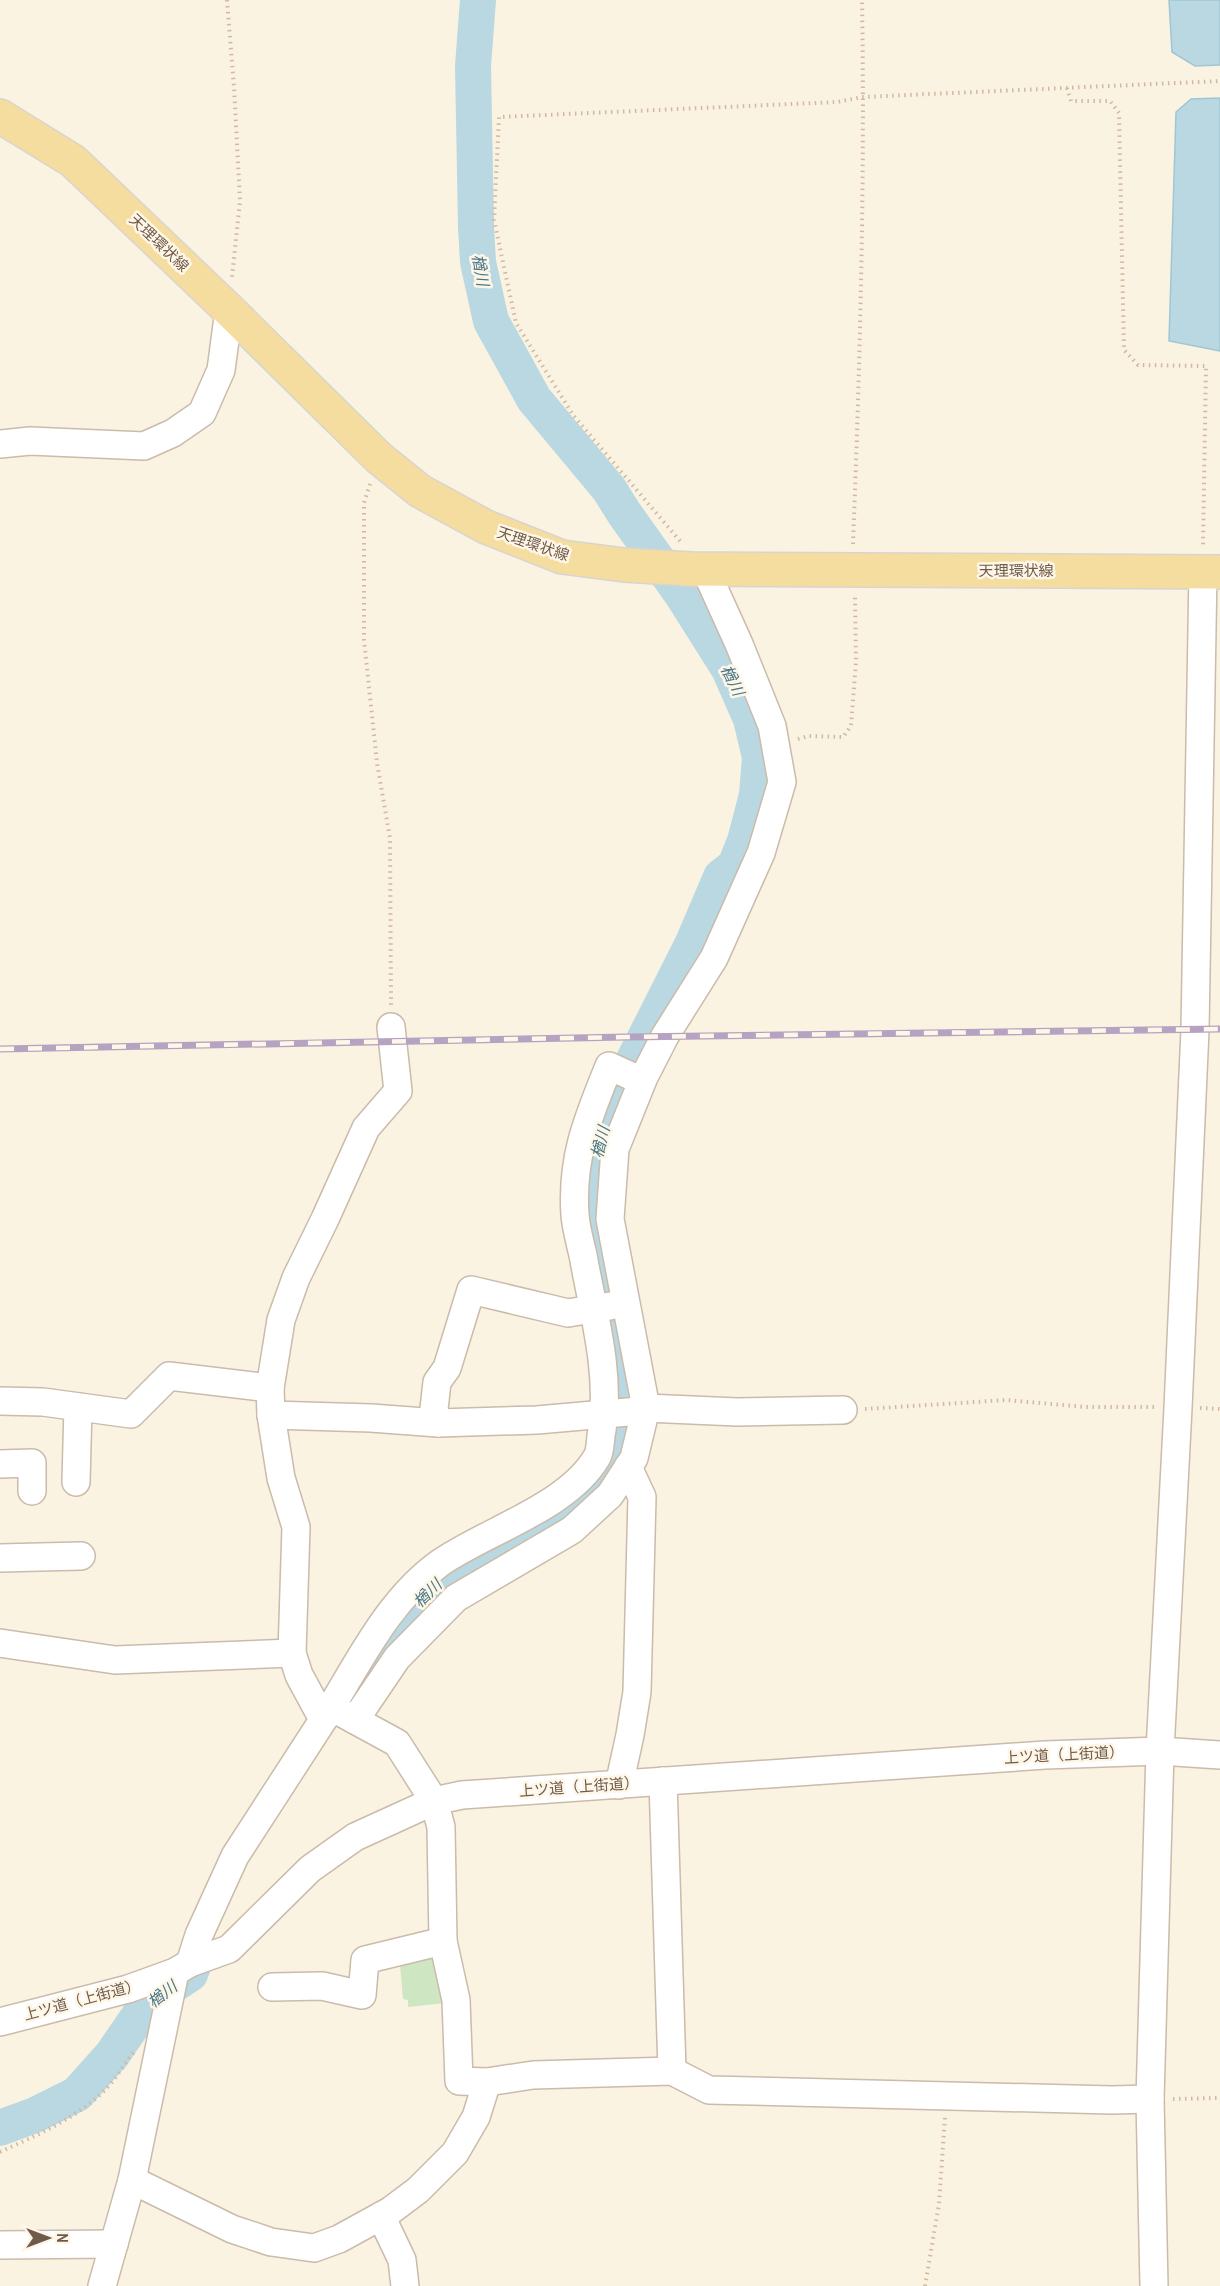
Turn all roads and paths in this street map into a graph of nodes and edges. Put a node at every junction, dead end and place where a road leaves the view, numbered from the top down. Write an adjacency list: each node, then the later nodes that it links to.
1 (227, 0): 7 (path)
2 (862, 0): 5 (path)
3 (1220, 81): 4 (path)
4 (1067, 87): 5 (path); 12 (path)
5 (863, 97): 10 (path); 11 (path)
6 (0, 116): 7 (main road, 天理環状線)
7 (229, 310): 8 (street); 9 (main road, 天理環状線)
8 (0, 444)
9 (379, 458): 11 (main road, 天理環状線); 15 (path)
10 (853, 544)
11 (698, 569): 12 (main road, 天理環状線); 16 (street)
12 (1211, 572): 22 (street)
13 (855, 592): 14 (path)
14 (796, 740)
15 (391, 1027): 19 (street)
16 (642, 1081): 17 (street); 18 (street)
17 (626, 1303): 18 (street); 25 (street)
18 (593, 1310): 25 (street); 27 (street)
19 (270, 1388): 21 (street); 26 (street)
20 (0, 1401): 21 (street)
21 (78, 1407): 30 (street)
22 (1178, 1408): 23 (path); 24 (path); 37 (street)
23 (1220, 1409)
24 (843, 1410): 25 (street)
25 (626, 1411): 27 (street); 29 (street); 36 (street)
26 (271, 1415): 27 (street); 35 (street)
27 (438, 1423)
28 (0, 1464): 31 (street)
29 (628, 1467): 36 (street); 40 (street)
30 (76, 1482)
31 (32, 1491)
32 (81, 1556): 33 (street)
33 (0, 1558)
34 (0, 1643): 35 (street)
35 (292, 1653): 36 (street)
36 (340, 1714): 41 (street); 43 (street)
37 (1160, 1751): 38 (street, 上ツ道（上街道）); 39 (street, 上ツ道（上街道）); 51 (street)
38 (1220, 1755)
39 (663, 1782): 40 (street, 上ツ道（上街道）); 47 (street)
40 (619, 1785): 41 (street, 上ツ道（上街道）)
41 (434, 1801): 42 (street); 43 (street, 上ツ道（上街道）)
42 (443, 1941): 44 (street); 48 (street)
43 (182, 1967): 45 (street, 上ツ道（上街道）); 46 (street)
44 (272, 1988)
45 (0, 2022)
46 (163, 2026): 52 (path); 53 (street)
47 (672, 2071): 48 (street); 49 (street)
48 (487, 2082): 54 (street)
49 (947, 2095): 51 (street); 59 (path)
50 (1220, 2098): 51 (path)
51 (1150, 2099): 60 (street)
52 (0, 2152)
53 (132, 2180): 54 (street); 55 (street)
54 (381, 2216): 58 (street)
55 (114, 2244): 56 (street); 57 (street)
56 (0, 2245)
57 (102, 2286)
58 (405, 2286)
59 (925, 2286)
60 (1154, 2286)

